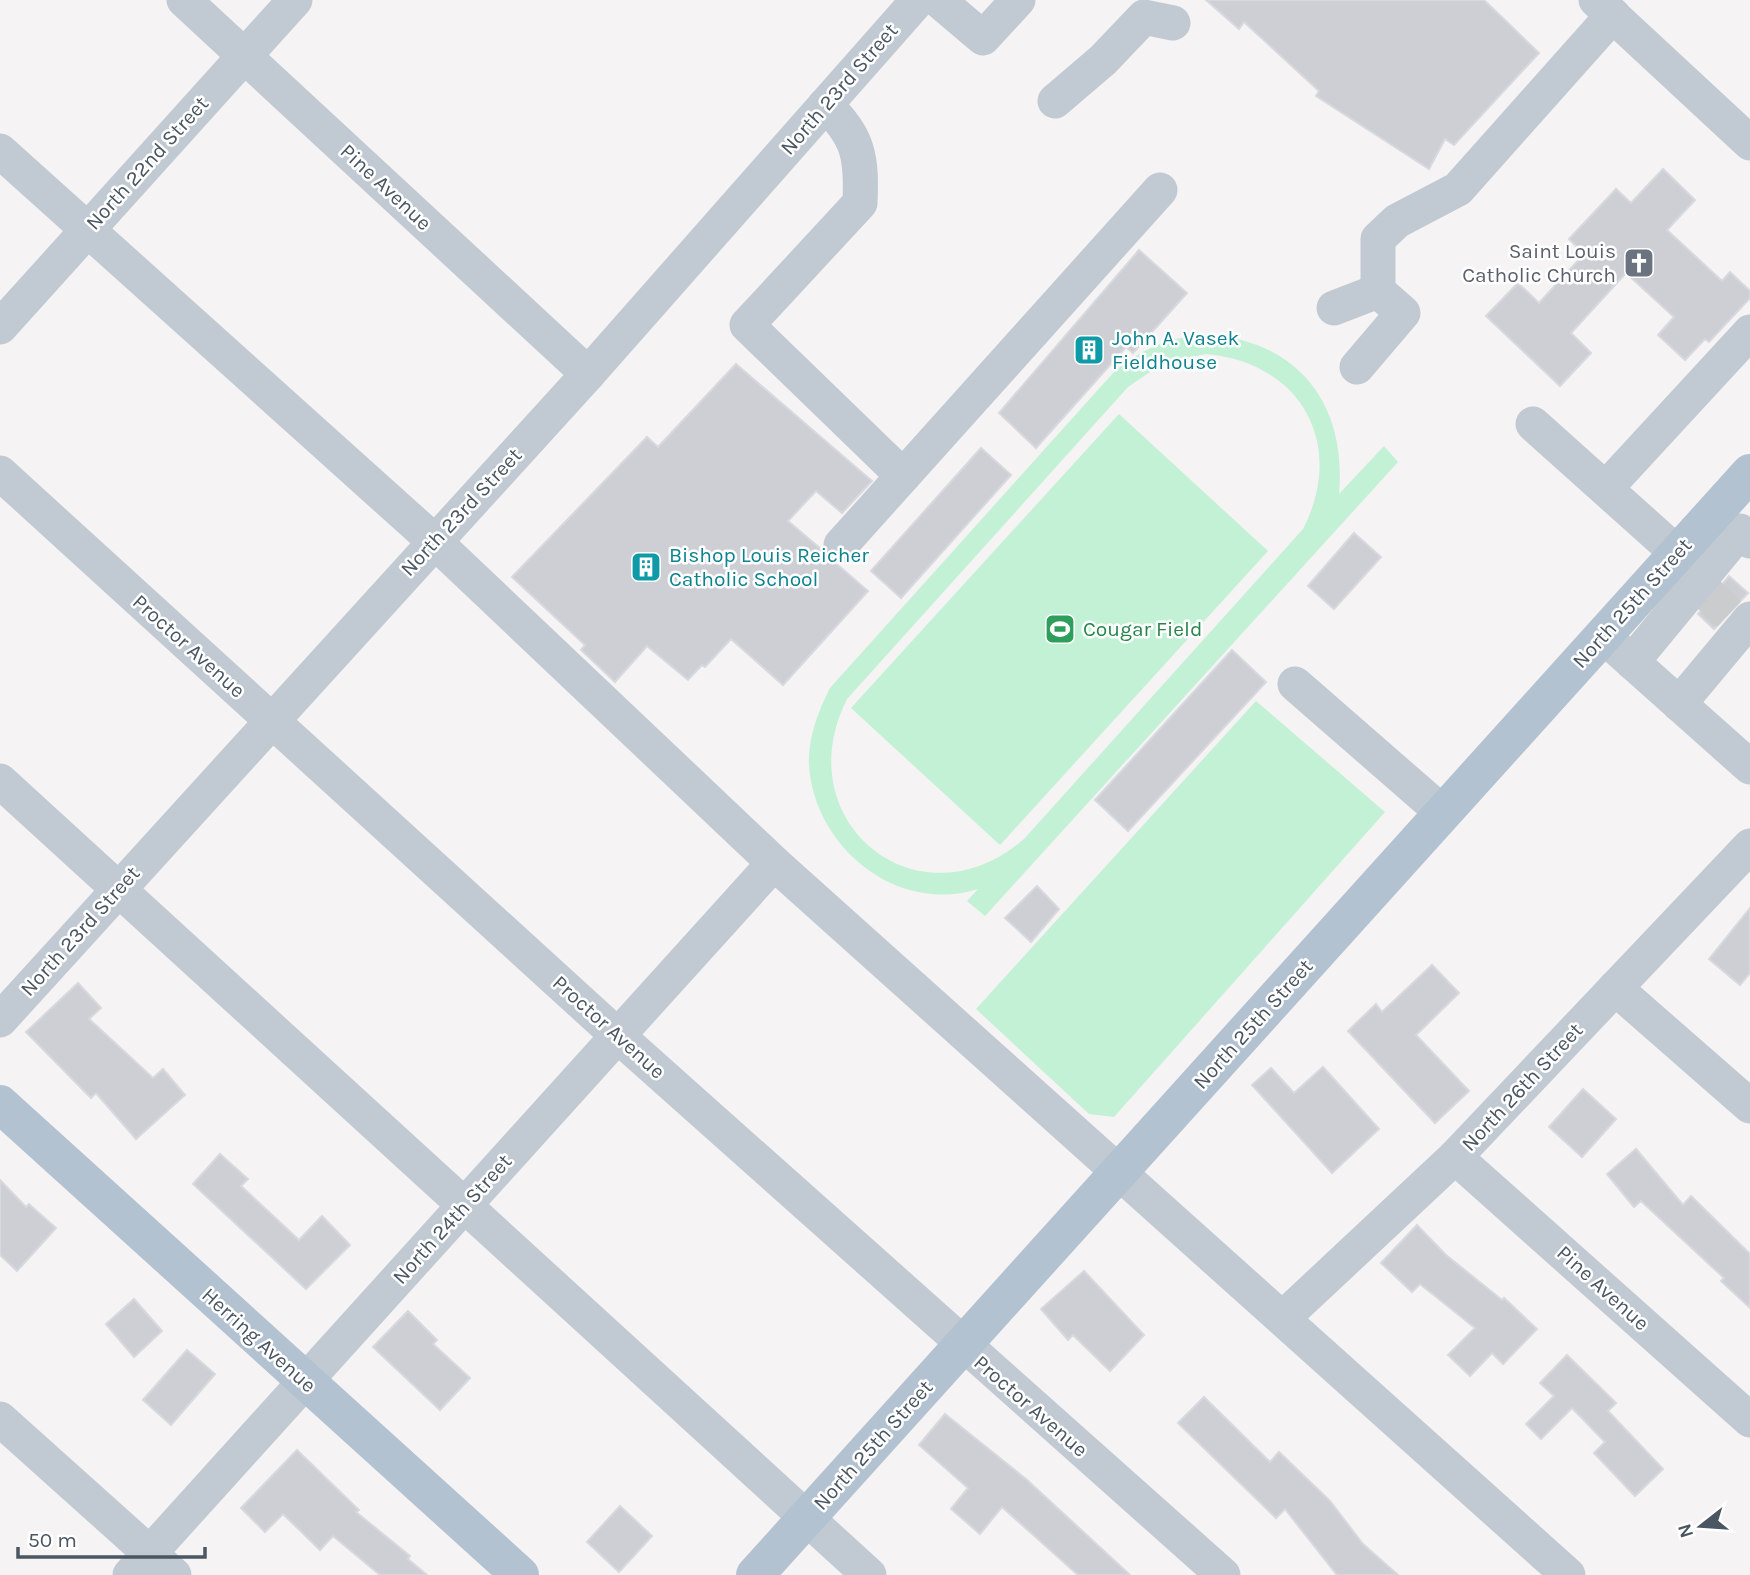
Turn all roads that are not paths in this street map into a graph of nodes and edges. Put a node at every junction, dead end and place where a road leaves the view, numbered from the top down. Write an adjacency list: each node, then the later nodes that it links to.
1 (184, 0): 8 (street, Pine Avenue)
2 (295, 0): 8 (street, North 22nd Street)
3 (938, 0): 4 (street)
4 (1018, 0)
5 (900, 6): 10 (street, North 23rd Street)
6 (1604, 8): 11 (street); 15 (street)
7 (1173, 23): 9 (street)
8 (245, 55): 14 (street, North 22nd Street); 20 (street, Pine Avenue)
9 (1055, 101)
10 (825, 105): 20 (street, North 23rd Street); 24 (street)
11 (1750, 143)
12 (0, 152): 14 (street)
13 (1160, 190): 24 (street)
14 (88, 230): 17 (street, North 22nd Street); 26 (street)
15 (1378, 291): 16 (street); 19 (street)
16 (1334, 308)
17 (0, 327)
18 (1750, 332): 25 (street)
19 (1357, 367)
20 (587, 374): 26 (street, North 23rd Street)
21 (1533, 424): 25 (street)
22 (0, 473): 35 (street, Proctor Avenue)
23 (1750, 473): 28 (main road, North 25th Street)
24 (903, 476): 27 (street)
25 (1607, 487): 28 (street)
26 (434, 541): 35 (street, North 23rd Street); 40 (street)
27 (841, 545)
28 (1720, 579): 29 (main road, North 25th Street); 30 (street); 34 (street)
29 (1639, 596): 30 (street); 31 (main road, North 25th Street)
30 (1666, 622): 32 (street)
31 (1603, 636): 32 (street); 38 (main road, North 25th Street)
32 (1632, 662): 34 (street)
33 (1296, 684): 38 (street)
34 (1679, 704): 36 (street)
35 (270, 720): 41 (street, North 23rd Street); 44 (street, Proctor Avenue)
36 (1750, 767)
37 (0, 781): 41 (street)
38 (1443, 813): 48 (main road, North 25th Street)
39 (1750, 846): 42 (street, North 26th Street)
40 (775, 863): 44 (street, North 24th Street); 48 (street)
41 (118, 889): 43 (street, North 23rd Street); 49 (street)
42 (1615, 988): 46 (street); 47 (street, North 26th Street)
43 (0, 1020)
44 (618, 1036): 49 (street, North 24th Street); 51 (street, Proctor Avenue)
45 (0, 1104): 52 (main road, Herring Avenue)
46 (1750, 1106)
47 (1455, 1157): 50 (street, North 26th Street); 54 (street, Pine Avenue)
48 (1119, 1172): 50 (street); 51 (main road, North 25th Street)
49 (463, 1207): 52 (street, North 24th Street); 55 (street)
50 (1283, 1318): 61 (street)
51 (963, 1345): 55 (main road, North 25th Street); 60 (street, Proctor Avenue)
52 (305, 1382): 56 (street, North 24th Street); 57 (main road, Herring Avenue)
53 (0, 1419): 56 (street)
54 (1750, 1420)
55 (806, 1519): 58 (main road, North 25th Street); 59 (street)
56 (151, 1568)
57 (520, 1575)
58 (755, 1575)
59 (869, 1575)
60 (1223, 1575)
61 (1568, 1575)

